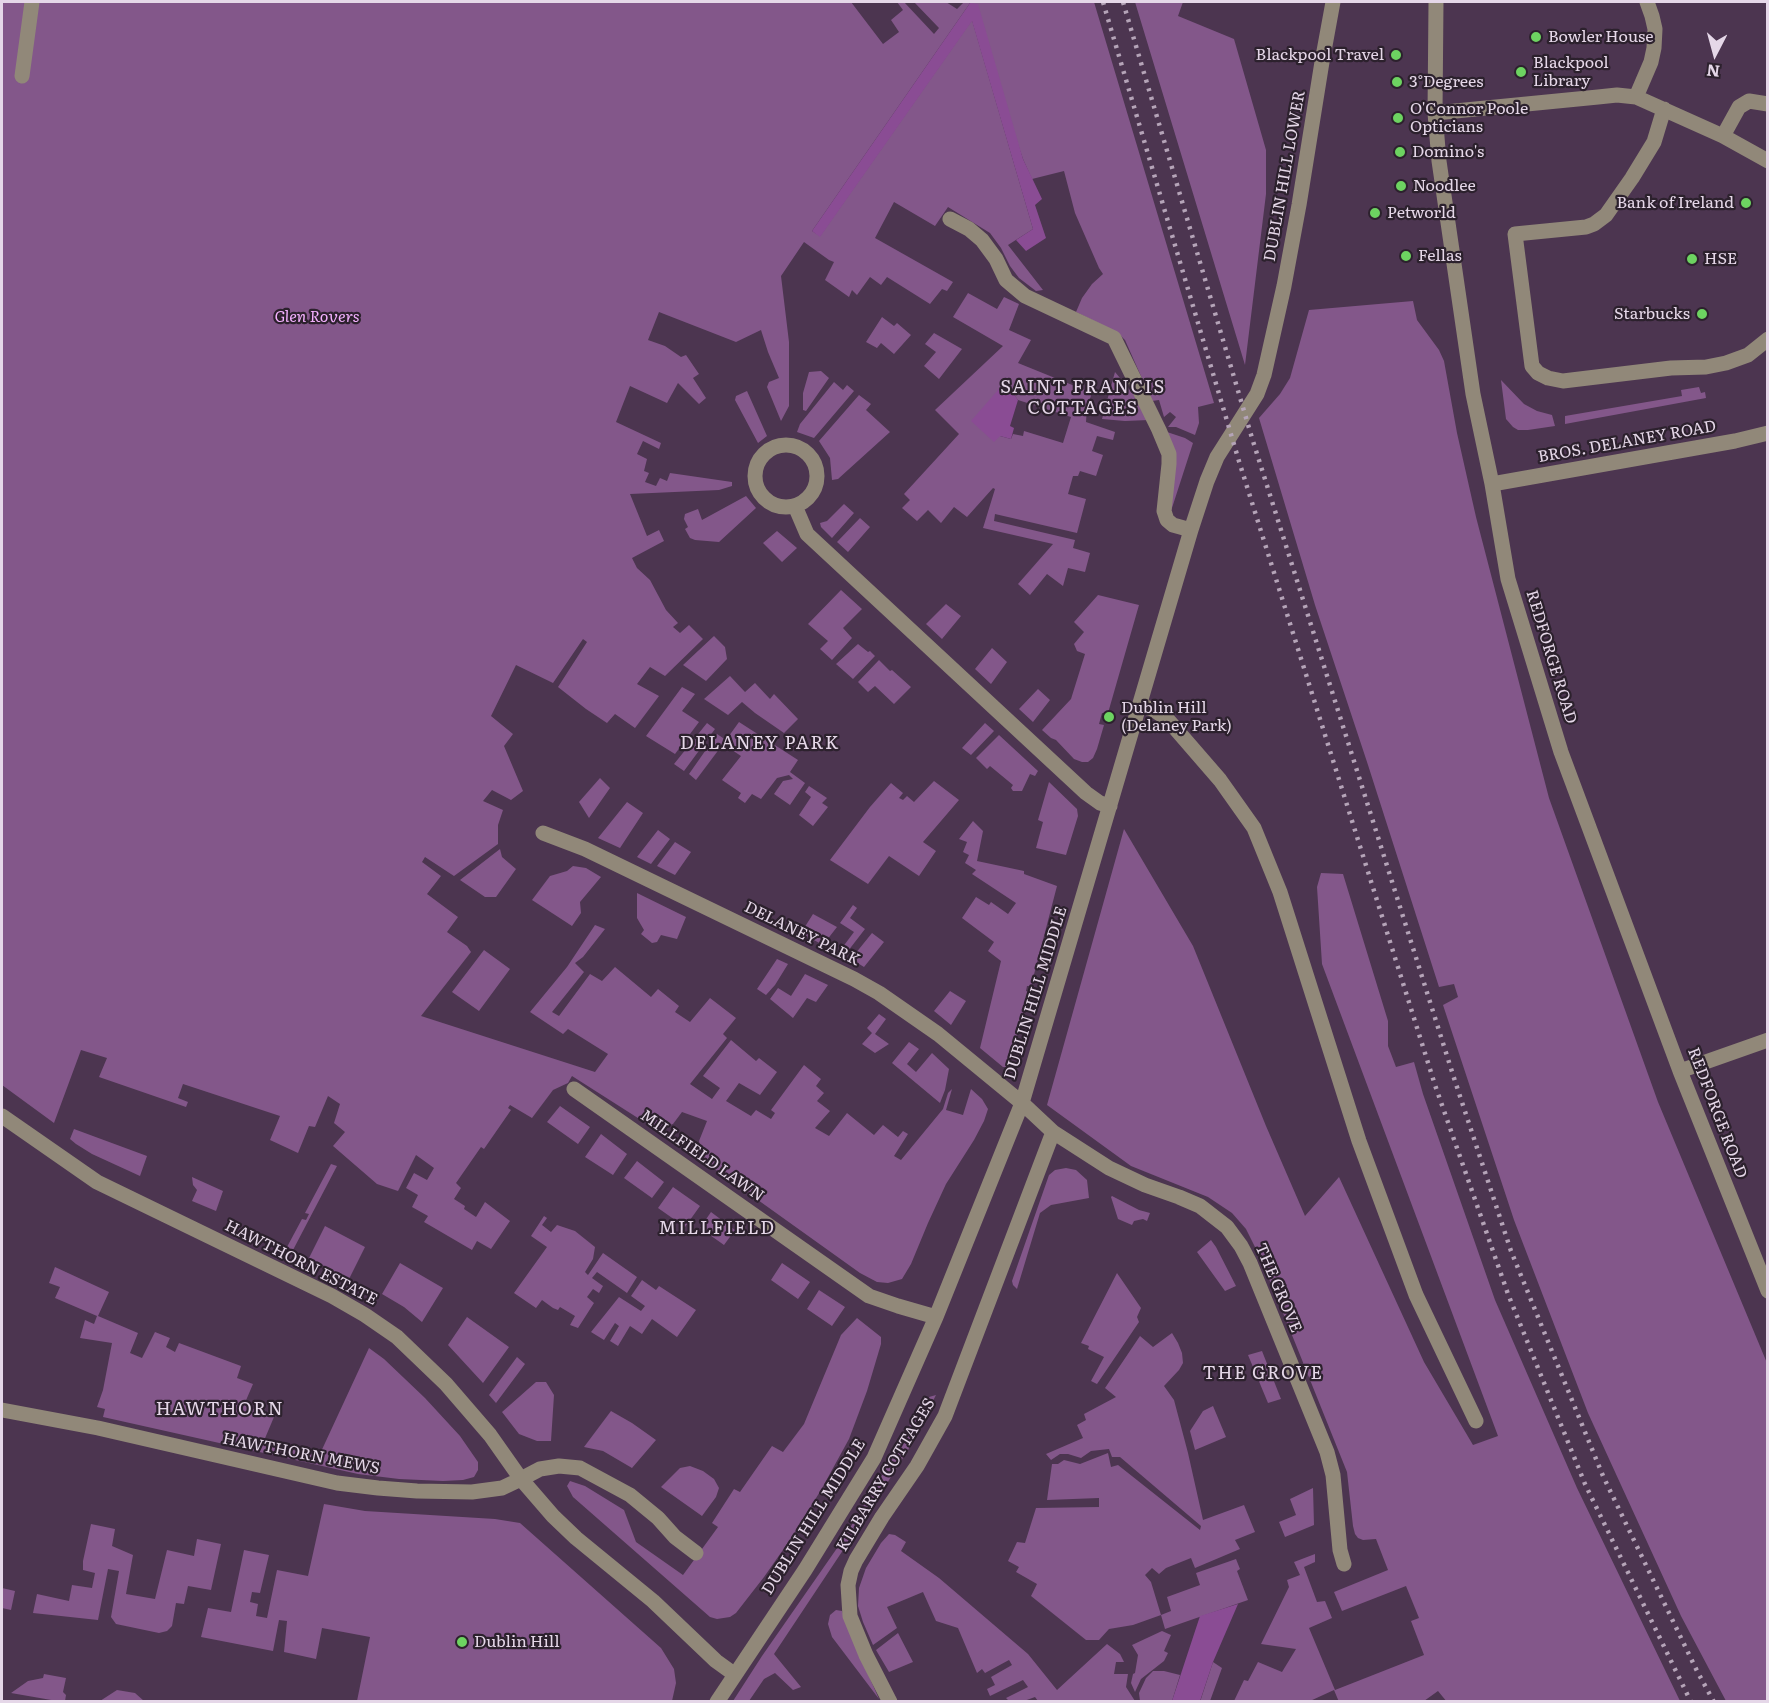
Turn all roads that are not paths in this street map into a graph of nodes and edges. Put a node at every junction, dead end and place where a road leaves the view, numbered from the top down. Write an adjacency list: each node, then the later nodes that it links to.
1 (32, 2): 5 (street)
2 (1333, 2): 13 (street, DUBLIN HILL LOWER)
3 (1436, 2): 9 (street, REDFORGE ROAD)
4 (1647, 2): 6 (street)
5 (22, 76)
6 (1636, 97): 8 (street); 9 (street)
7 (1767, 104): 10 (street)
8 (1664, 109): 10 (street); 14 (street)
9 (1435, 113): 16 (street, REDFORGE ROAD)
10 (1723, 136): 11 (street)
11 (1767, 160)
12 (950, 219): 18 (street)
13 (1284, 286): 18 (street, DUBLIN HILL MIDDLE)
14 (1767, 339)
15 (1767, 433): 16 (street, BROS. DELANEY ROAD)
16 (1492, 484): 23 (street, REDFORGE ROAD)
17 (795, 506): 17 (street); 20 (street)
18 (1191, 530): 19 (street, DUBLIN HILL MIDDLE)
19 (1140, 705): 20 (street, DUBLIN HILL MIDDLE); 31 (street)
20 (1110, 806): 25 (street, DUBLIN HILL MIDDLE)
21 (543, 832): 25 (street, DELANEY PARK)
22 (1767, 1040): 23 (street)
23 (1680, 1071): 28 (street, REDFORGE ROAD)
24 (574, 1089): 29 (street, MILLFIELD LAWN)
25 (1022, 1103): 27 (street, THE GROVE); 29 (street, DUBLIN HILL MIDDLE)
26 (2, 1116): 32 (street, HAWTHORN ESTATE)
27 (1053, 1132): 34 (street, THE GROVE); 37 (street, KILBARRY COTTAGES)
28 (1767, 1291)
29 (936, 1317): 35 (street, DUBLIN HILL MIDDLE)
30 (2, 1410): 32 (street, HAWTHORN MEWS)
31 (1476, 1421)
32 (521, 1479): 33 (street); 35 (street)
33 (696, 1553)
34 (1344, 1564)
35 (734, 1674): 36 (street, DUBLIN HILL MIDDLE)
36 (717, 1701)
37 (890, 1701)

